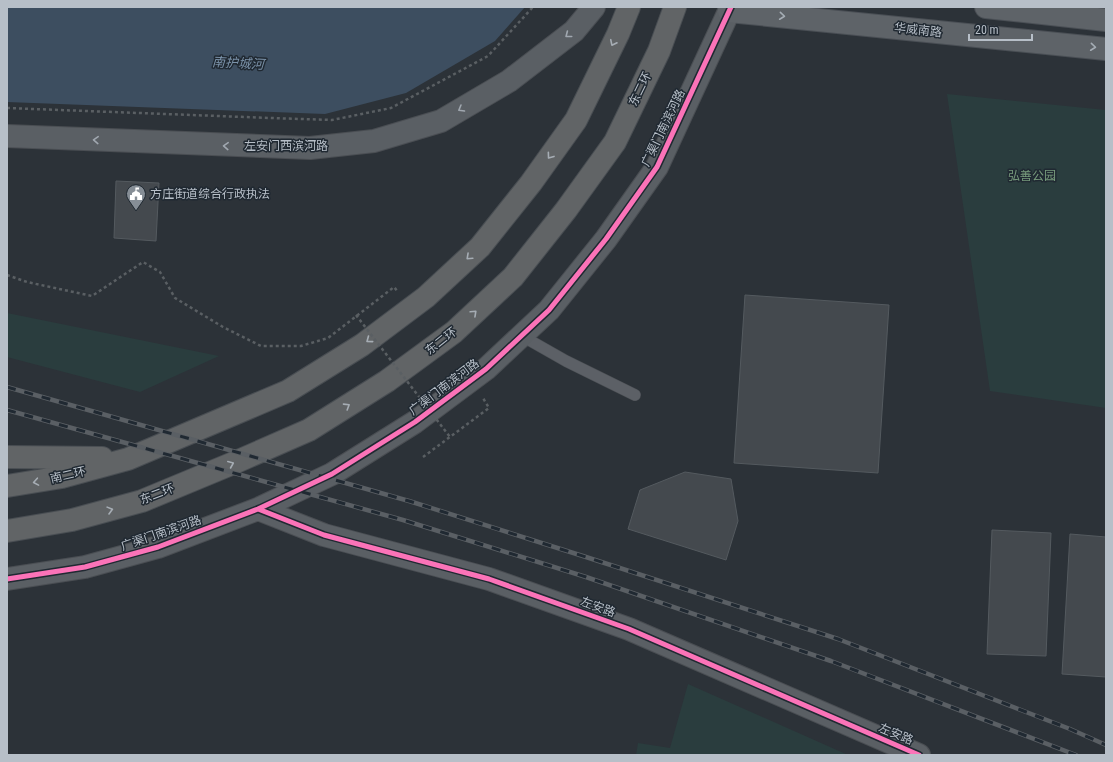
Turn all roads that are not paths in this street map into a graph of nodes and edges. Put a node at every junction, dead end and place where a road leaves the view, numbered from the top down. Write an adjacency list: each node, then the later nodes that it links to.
1 (594, 7): 8 (street, 左安门西滨河路, one-way to 8)
2 (629, 7): 12 (highway, one-way to 12)
3 (675, 7): 15 (highway, 东二环, one-way to 3)
4 (986, 7): 6 (main road)
5 (730, 9): 7 (main road, 华威南路, one-way to 7); 9 (street, 广渠门南滨河路)
6 (1106, 20)
7 (1106, 49)
8 (7, 136)
9 (522, 336): 10 (lane); 14 (street, 广渠门南滨河路)
10 (635, 395)
11 (7, 457): 12 (highway)
12 (128, 459): 13 (highway, 南二环, one-way to 13)
13 (7, 486)
14 (258, 509): 16 (street, 广渠门南滨河路); 17 (street, 左安路)
15 (7, 531)
16 (7, 580)
17 (920, 755)

